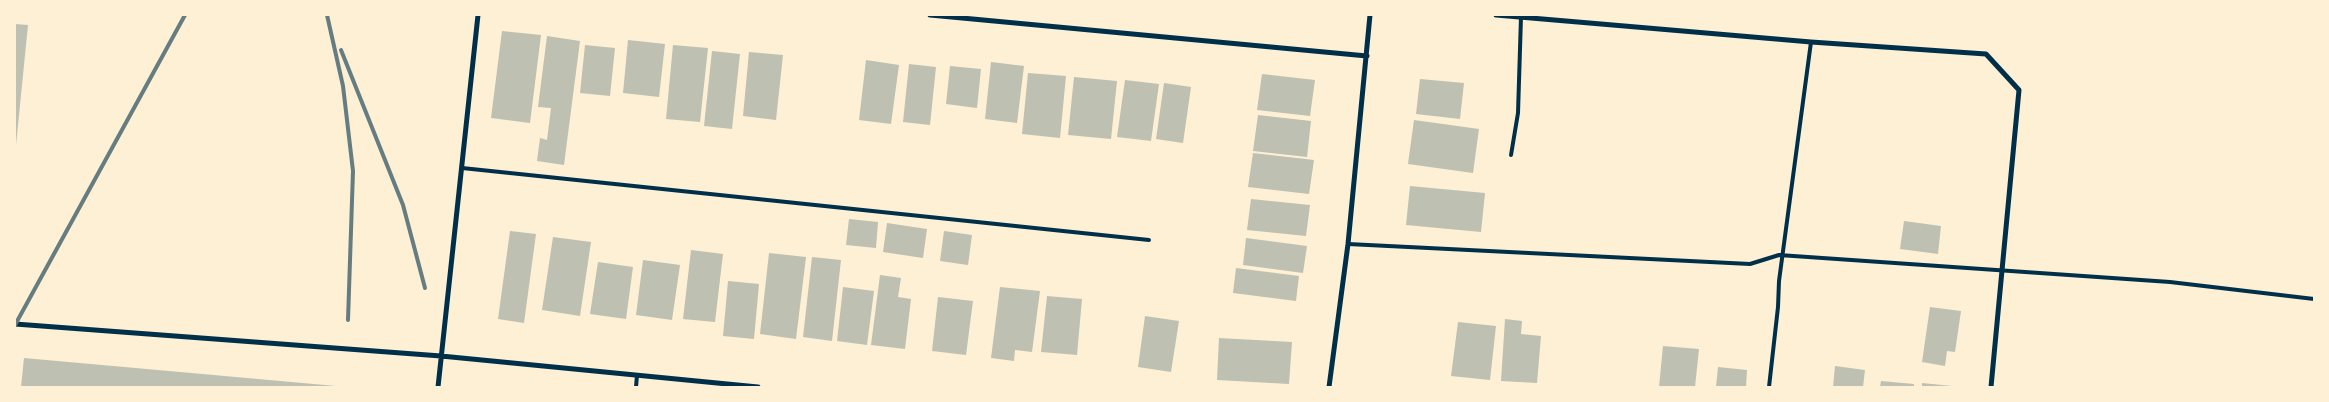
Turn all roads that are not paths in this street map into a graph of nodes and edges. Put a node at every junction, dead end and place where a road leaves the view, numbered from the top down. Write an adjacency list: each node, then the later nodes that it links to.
1 (478, 15): 9 (street)
2 (930, 15): 7 (street)
3 (1370, 15): 7 (street)
4 (1496, 15): 5 (street)
5 (1521, 17): 6 (street); 8 (lane)
6 (1811, 42): 12 (lane); 13 (street)
7 (1367, 56): 11 (street)
8 (1511, 154)
9 (462, 168): 10 (lane); 16 (street)
10 (1149, 240)
11 (1348, 244): 12 (lane); 21 (street)
12 (1782, 256): 13 (lane); 22 (lane)
13 (2002, 270): 14 (lane); 23 (street)
14 (2314, 299)
15 (15, 324): 16 (street)
16 (442, 356): 17 (street); 18 (street)
17 (637, 375): 19 (lane); 20 (street)
18 (438, 387)
19 (636, 387)
20 (758, 387)
21 (1329, 387)
22 (1769, 387)
23 (1991, 387)

